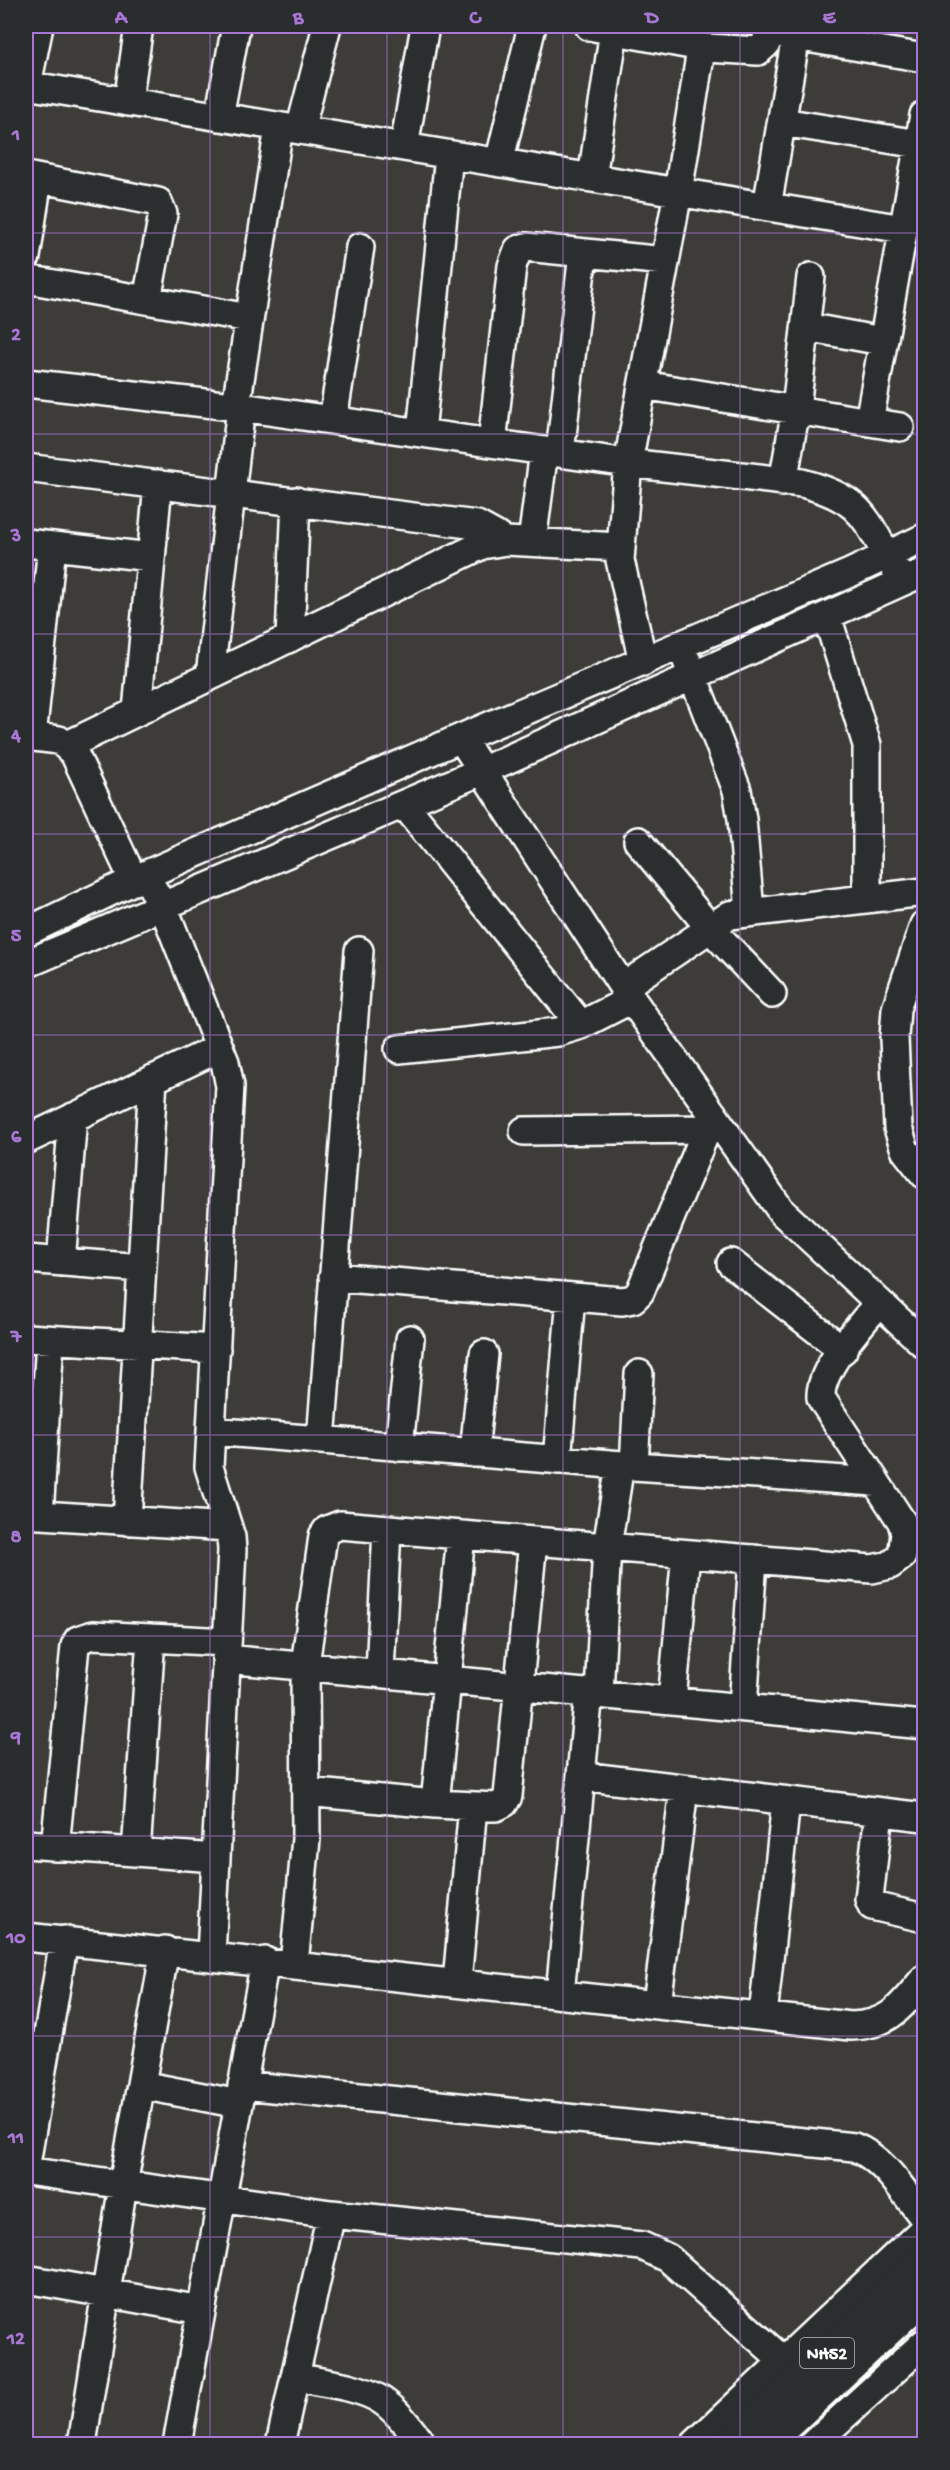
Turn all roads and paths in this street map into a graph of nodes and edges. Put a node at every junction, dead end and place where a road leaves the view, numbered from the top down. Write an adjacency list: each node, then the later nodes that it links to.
1 (39, 26): 12 (street)
2 (139, 26): 13 (street)
3 (236, 26): 15 (street)
4 (327, 26): 17 (street)
5 (425, 26): 19 (street)
6 (532, 26): 21 (street)
7 (602, 28): 10 (street); 23 (street)
8 (768, 28): 9 (street); 10 (street)
9 (796, 36): 11 (street); 16 (street)
10 (707, 48): 24 (street)
11 (924, 58)
12 (26, 85): 13 (street)
13 (128, 102): 15 (street)
14 (924, 115): 18 (street)
15 (219, 117): 17 (street)
16 (782, 122): 18 (street); 25 (street)
17 (289, 128): 19 (street); 34 (street)
18 (919, 144): 26 (street)
19 (404, 147): 20 (street)
20 (449, 155): 21 (street); 44 (street)
21 (499, 163): 23 (street)
22 (32, 177): 29 (street); 33 (street)
23 (592, 178): 24 (street)
24 (678, 192): 25 (street); 30 (street)
25 (767, 207): 26 (street)
26 (903, 229): 36 (street)
27 (360, 247): 41 (street)
28 (583, 253): 30 (street); 45 (street); 46 (street)
29 (26, 257)
30 (665, 261): 38 (street)
31 (812, 277): 35 (street)
32 (26, 279): 33 (street)
33 (147, 300): 34 (street)
34 (249, 318): 39 (street)
35 (806, 327): 36 (street); 40 (street)
36 (882, 341): 42 (street)
37 (26, 383): 39 (street)
38 (643, 385): 40 (street); 47 (street)
39 (238, 406): 41 (street); 51 (street)
40 (796, 409): 42 (street); 49 (street)
41 (333, 420): 44 (street)
42 (869, 422): 43 (street)
43 (900, 427)
44 (421, 433): 45 (street)
45 (492, 443): 46 (street)
46 (552, 452): 47 (street); 54 (street)
47 (628, 463): 49 (street); 57 (street)
48 (26, 468): 50 (street)
49 (783, 482): 58 (street)
50 (158, 484): 51 (street); 59 (street)
51 (231, 492): 52 (street); 66 (street)
52 (296, 501): 54 (street); 62 (street)
53 (924, 538): 58 (street)
54 (519, 541): 57 (street); 62 (street)
55 (26, 543): 56 (street)
56 (52, 546): 59 (street); 68 (street)
57 (620, 547): 64 (street)
58 (887, 556): 60 (street); 63 (street)
59 (152, 558): 67 (street)
60 (914, 577): 61 (street)
61 (827, 616): 65 (street); 76 (street)
62 (290, 638): 66 (street)
63 (680, 646): 64 (street); 65 (street)
64 (644, 662): 69 (street)
65 (695, 675): 71 (street); 78 (street)
66 (210, 676): 67 (street)
67 (137, 711): 70 (street)
68 (29, 737): 70 (street)
69 (461, 738): 71 (street); 74 (street)
70 (68, 745): 74 (street)
71 (484, 770): 72 (street); 84 (street)
72 (404, 804): 77 (street); 86 (street)
73 (638, 841): 80 (street)
74 (140, 878): 77 (street); 81 (street)
75 (924, 892): 76 (street)
76 (867, 899): 78 (street)
77 (162, 906): 83 (street); 87 (street)
78 (750, 912): 80 (street)
79 (924, 925): 94 (street)
80 (709, 927): 84 (street); 85 (street)
81 (26, 932)
82 (359, 951): 99 (street)
83 (26, 964)
84 (627, 993): 86 (street); 91 (street)
85 (772, 994)
86 (581, 1025): 88 (street)
87 (219, 1048): 89 (street); 106 (street)
88 (399, 1049)
89 (153, 1079): 90 (street); 98 (street)
90 (73, 1117): 93 (street); 96 (street)
91 (710, 1122): 92 (street); 100 (street); 101 (street)
92 (524, 1131)
93 (26, 1140)
94 (924, 1173)
95 (26, 1259): 96 (street)
96 (61, 1262): 98 (street)
97 (731, 1263): 107 (street)
98 (142, 1268): 104 (street)
99 (333, 1277): 100 (street); 111 (street)
100 (571, 1297): 114 (street)
101 (879, 1302): 105 (street); 107 (street)
102 (38, 1339): 104 (street); 117 (street)
103 (410, 1339): 112 (street)
104 (138, 1344): 106 (street); 118 (street)
105 (924, 1344)
106 (216, 1349): 110 (street)
107 (843, 1350): 116 (street)
108 (484, 1354): 113 (street)
109 (639, 1374): 115 (street)
110 (211, 1431): 111 (street); 119 (street)
111 (321, 1440): 112 (street)
112 (399, 1447): 113 (street)
113 (474, 1453): 114 (street)
114 (557, 1460): 115 (street)
115 (627, 1466): 116 (street); 123 (street)
116 (876, 1482): 125 (street)
117 (32, 1514): 118 (street)
118 (127, 1521): 119 (street)
119 (228, 1527): 127 (street)
120 (387, 1529): 121 (street); 128 (street); 129 (street)
121 (461, 1535): 122 (street); 130 (street)
122 (533, 1541): 123 (street); 131 (street)
123 (606, 1547): 124 (street); 132 (street)
124 (686, 1554): 125 (street); 133 (street)
125 (753, 1559): 134 (street)
126 (152, 1638): 127 (street); 145 (street); 146 (street)
127 (226, 1651): 128 (street); 147 (street)
128 (305, 1665): 129 (street); 138 (street)
129 (380, 1672): 130 (street)
130 (446, 1679): 131 (street); 140 (street)
131 (518, 1685): 132 (street); 141 (street)
132 (594, 1692): 133 (street); 136 (street)
133 (672, 1700): 134 (street)
134 (743, 1707): 135 (street)
135 (924, 1725)
136 (581, 1776): 137 (street); 157 (street)
137 (684, 1789): 139 (street); 158 (street)
138 (306, 1792): 140 (street); 154 (street)
139 (786, 1801): 142 (street); 159 (street)
140 (435, 1804): 141 (street)
141 (473, 1806): 156 (street)
142 (879, 1812): 143 (street); 148 (street)
143 (924, 1817)
144 (26, 1844): 145 (street)
145 (55, 1846): 146 (street)
146 (136, 1852): 147 (street)
147 (216, 1858): 152 (street)
148 (924, 1918)
149 (26, 1936): 150 (street)
150 (64, 1940): 151 (street); 162 (street)
151 (165, 1950): 152 (street); 160 (street)
152 (211, 1955): 153 (street)
153 (265, 1961): 154 (street); 161 (street)
154 (294, 1964): 156 (street)
155 (924, 1979): 159 (street)
156 (457, 1982): 157 (street)
157 (560, 1994): 158 (street)
158 (657, 2004): 159 (street)
159 (763, 2016)
160 (141, 2085): 161 (street); 164 (street)
161 (240, 2095): 165 (street); 167 (street)
162 (26, 2164)
163 (26, 2171): 164 (street)
164 (123, 2185): 165 (street); 171 (street)
165 (221, 2200): 166 (street); 173 (street)
166 (331, 2214): 175 (street); 176 (street)
167 (924, 2218)
168 (924, 2229): 175 (street)
169 (924, 2262): 182 (highway, NH52)
170 (26, 2279): 171 (street)
171 (106, 2291): 173 (street); 177 (street)
172 (924, 2295): 183 (highway, NH52)
173 (201, 2310): 178 (street)
174 (924, 2343): 184 (street)
175 (784, 2361): 181 (street)
176 (295, 2377): 179 (street); 180 (street)
177 (82, 2445)
178 (177, 2445)
179 (280, 2445)
180 (423, 2445)
181 (695, 2445)
182 (729, 2445)
183 (764, 2445)
184 (813, 2445)

